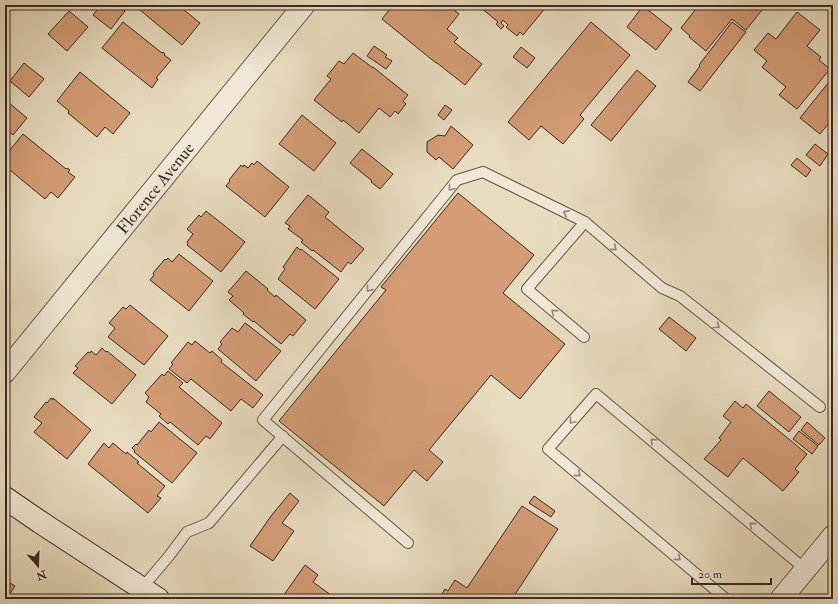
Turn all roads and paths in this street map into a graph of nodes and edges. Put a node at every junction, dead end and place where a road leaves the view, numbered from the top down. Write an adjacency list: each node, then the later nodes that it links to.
1 (304, 5): 4 (street, Florence Avenue)
2 (585, 222): 3 (lane, one-way to 2); 5 (lane, one-way to 5); 6 (lane, one-way to 6)
3 (584, 337)
4 (5, 372)
5 (820, 407)
6 (283, 436): 9 (lane); 11 (lane)
7 (5, 498): 11 (main road)
8 (833, 536): 10 (street)
9 (408, 543)
10 (805, 569): 12 (lane, one-way to 12); 13 (street)
11 (145, 595)
12 (726, 599)
13 (781, 599)

